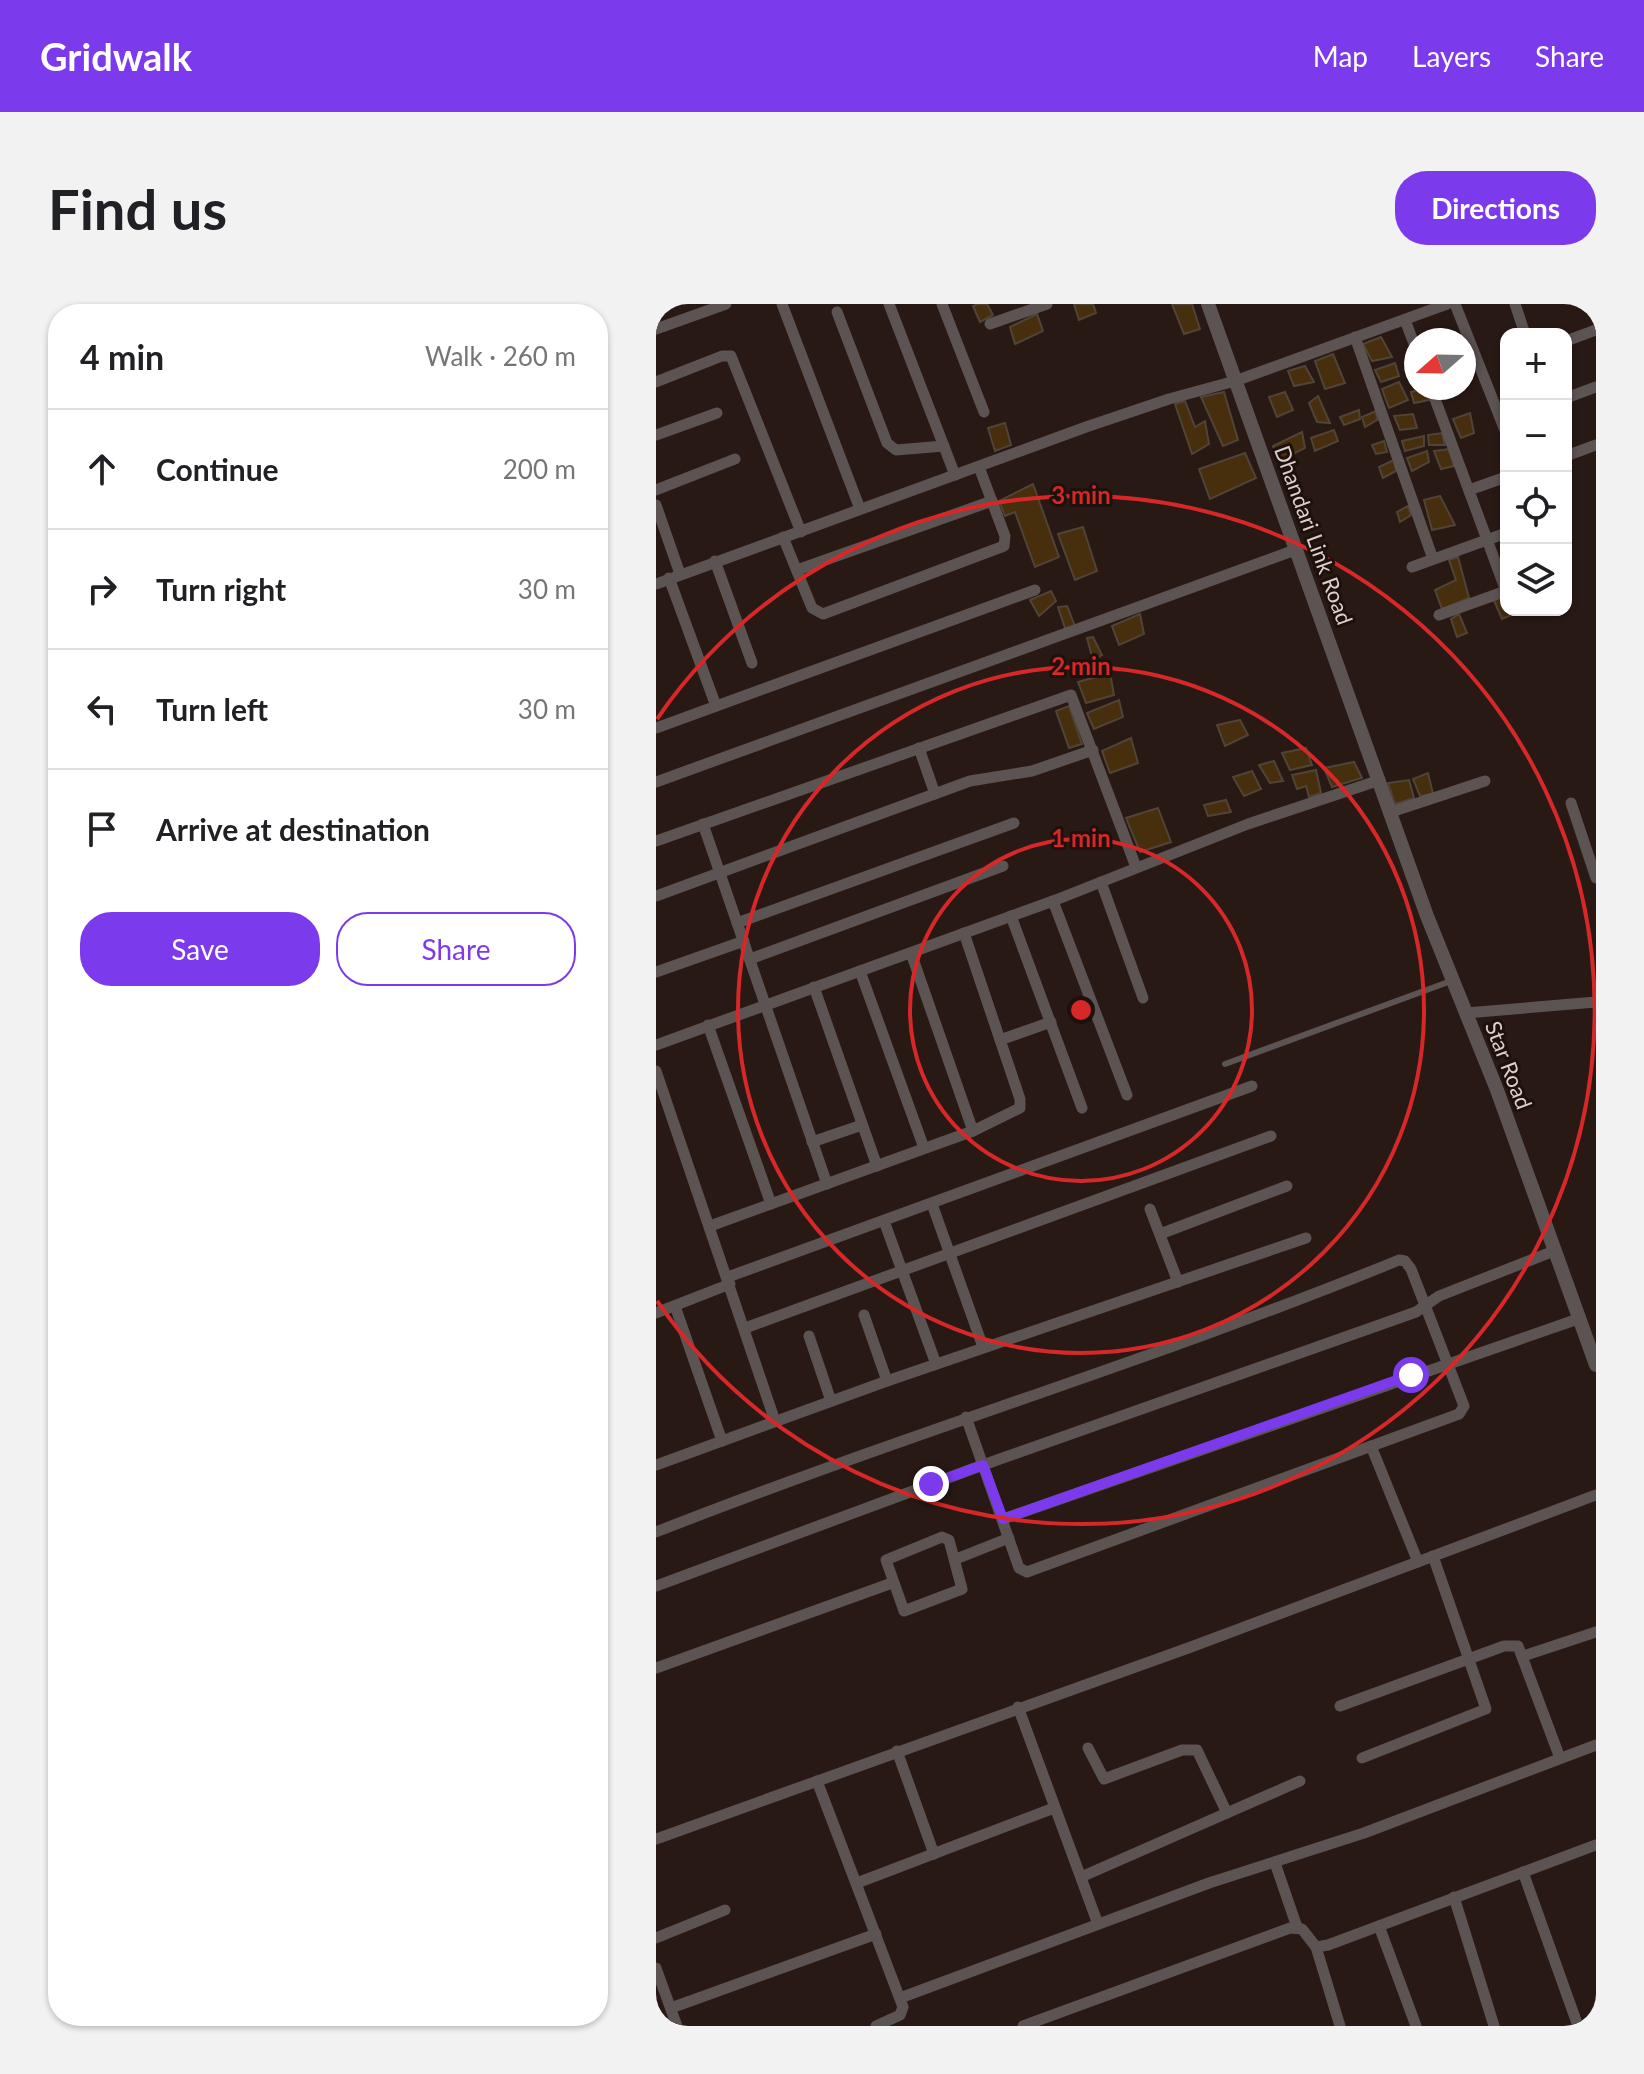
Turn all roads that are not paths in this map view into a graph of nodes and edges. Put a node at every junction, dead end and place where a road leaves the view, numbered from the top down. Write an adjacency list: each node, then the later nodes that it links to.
1 (726, 304): 15 (street)
2 (782, 304): 39 (street)
3 (889, 304): 29 (street)
4 (942, 304): 24 (street)
5 (1047, 304): 12 (street)
6 (1208, 304): 19 (street, Dhandari Link Road)
7 (1447, 304): 11 (street)
8 (1455, 304): 26 (street)
9 (1515, 304): 14 (street)
10 (837, 312): 29 (street)
11 (1405, 320): 13 (street); 17 (street)
12 (990, 324)
13 (1408, 328)
14 (1523, 328)
15 (656, 329)
16 (1596, 330): 18 (street)
17 (1355, 337): 19 (street); 45 (street)
18 (1572, 339)
19 (1235, 381): 32 (street); 44 (street, Dhandari Link Road)
20 (656, 382): 40 (street)
21 (1596, 387): 22 (street)
22 (1572, 396)
23 (1435, 400): 36 (street)
24 (984, 412)
25 (717, 413): 27 (street)
26 (1500, 418)
27 (656, 435)
28 (1596, 445): 30 (street)
29 (944, 446): 33 (street)
30 (1572, 450)
31 (735, 459): 35 (street)
32 (979, 467): 33 (street); 37 (street)
33 (955, 475): 39 (street)
34 (1500, 479): 36 (street)
35 (656, 490)
36 (1469, 490): 43 (street)
37 (992, 501): 48 (street); 48 (street)
38 (656, 505): 50 (street)
39 (860, 509): 40 (street)
40 (801, 532): 42 (street)
41 (1500, 535): 43 (street)
42 (783, 537): 46 (street); 48 (street)
43 (1487, 540): 45 (street); 49 (street)
44 (1295, 550): 60 (street, Dhandari Link Road); 62 (street)
45 (1433, 559): 47 (street)
46 (715, 561): 50 (street); 55 (street)
47 (1412, 567)
48 (797, 570)
49 (1500, 575)
50 (674, 576): 51 (street); 56 (street)
51 (656, 584)
52 (1035, 590): 56 (street)
53 (1500, 593): 54 (street)
54 (1439, 615)
55 (752, 663)
56 (716, 706): 57 (street)
57 (656, 728)
58 (919, 748): 59 (street); 63 (street); 67 (street)
59 (1093, 750): 63 (street); 70 (street)
60 (1380, 780): 65 (street, Star Road); 70 (street)
61 (1485, 781): 65 (street)
62 (656, 782)
63 (935, 794): 71 (street)
64 (1571, 803): 72 (street)
65 (1391, 812): 84 (street, Star Road)
66 (1014, 823): 77 (street)
67 (703, 824): 68 (street); 71 (street)
68 (656, 841)
69 (1003, 866): 81 (street)
70 (1136, 867): 73 (street)
71 (720, 872): 74 (street); 77 (street)
72 (1596, 878)
73 (1101, 882): 75 (street); 86 (street)
74 (656, 896)
75 (1053, 901): 76 (street); 97 (street)
76 (1011, 916): 78 (street); 90 (street)
77 (737, 923): 79 (street)
78 (964, 933): 80 (street); 92 (street)
79 (744, 941): 81 (street); 83 (street)
80 (911, 953): 82 (street); 100 (street)
81 (750, 959): 88 (street)
82 (860, 971): 85 (street); 103 (street)
83 (656, 972)
84 (1451, 981): 89 (street, Star Road); 94 (lane)
85 (814, 987): 88 (street); 99 (street)
86 (1143, 998)
87 (1596, 1002): 89 (street)
88 (766, 1005): 91 (street); 102 (street)
89 (1466, 1013): 114 (street, Star Road)
90 (1051, 1022): 92 (street); 98 (street)
91 (708, 1025): 93 (street); 107 (street)
92 (1000, 1040): 100 (street)
93 (656, 1045)
94 (1225, 1064)
95 (656, 1071): 111 (street)
96 (1252, 1086): 108 (street)
97 (1127, 1095)
98 (1082, 1108)
99 (862, 1125): 102 (street); 104 (street)
100 (973, 1131): 103 (street)
101 (1271, 1136): 115 (street)
102 (812, 1142): 105 (street)
103 (924, 1148): 104 (street)
104 (877, 1166): 105 (street)
105 (827, 1184): 107 (street)
106 (1287, 1186): 112 (street)
107 (771, 1204): 111 (street)
108 (932, 1204): 110 (street); 115 (street)
109 (1150, 1209): 112 (street)
110 (884, 1221): 116 (street); 117 (street)
111 (710, 1226): 117 (street)
112 (1160, 1234): 118 (street)
113 (1306, 1238): 118 (street)
114 (1554, 1251): 119 (street); 123 (street, Star Road)
115 (949, 1253): 116 (street); 126 (street)
116 (902, 1270): 124 (street); 127 (street)
117 (729, 1280): 120 (street); 124 (street)
118 (1178, 1282): 126 (street)
119 (1426, 1304): 128 (street); 132 (street); 137 (street)
120 (675, 1306): 121 (street); 134 (street)
121 (656, 1313)
122 (864, 1315): 130 (street)
123 (1578, 1319): 128 (street); 129 (street, Star Road)
124 (745, 1328): 133 (street)
125 (809, 1336): 131 (street)
126 (983, 1347): 127 (street)
127 (936, 1364): 130 (street)
128 (1448, 1364): 135 (street); 139 (street)
129 (1596, 1365)
130 (887, 1381): 131 (street)
131 (831, 1401): 133 (street)
132 (966, 1417): 137 (street); 140 (street)
133 (775, 1421): 134 (street)
134 (722, 1441): 136 (street)
135 (1371, 1446): 141 (street); 144 (street)
136 (656, 1465)
137 (983, 1465): 139 (street); 146 (street)
138 (1596, 1495): 142 (street)
139 (1003, 1519): 141 (street)
140 (656, 1532)
141 (1009, 1538): 143 (street)
142 (1433, 1556): 144 (street); 149 (street)
143 (956, 1559): 145 (street); 145 (street)
144 (1418, 1562): 152 (street)
145 (892, 1583): 150 (street)
146 (656, 1586)
147 (1596, 1632): 148 (street)
148 (1523, 1656): 149 (street); 157 (street)
149 (1470, 1659): 151 (street); 156 (street)
150 (656, 1668)
151 (1340, 1706)
152 (1018, 1707): 155 (street); 160 (street)
153 (1596, 1745): 157 (street)
154 (1088, 1748): 161 (street)
155 (897, 1751): 158 (street); 164 (street)
156 (1362, 1758)
157 (1560, 1758): 165 (street)
158 (817, 1781): 162 (street); 168 (street)
159 (1300, 1781): 161 (street)
160 (1054, 1808): 164 (street); 167 (street)
161 (1227, 1813): 167 (street)
162 (656, 1839)
163 (1596, 1845): 166 (street)
164 (934, 1854): 168 (street)
165 (1275, 1863): 171 (street); 173 (street)
166 (1523, 1872): 169 (street); 187 (street)
167 (1081, 1877): 171 (street)
168 (857, 1883): 174 (street)
169 (1454, 1897): 172 (street); 186 (street)
170 (725, 1910): 175 (street)
171 (1098, 1924): 179 (street)
172 (1379, 1926): 176 (street); 185 (street)
173 (1297, 1927): 176 (street); 183 (street)
174 (876, 1934): 179 (street); 180 (street)
175 (656, 1938)
176 (1316, 1947): 184 (street)
177 (656, 1968): 178 (street)
178 (659, 1986): 180 (street)
179 (900, 1998): 182 (street)
180 (671, 2008): 181 (street)
181 (677, 2026)
182 (876, 2026)
183 (1023, 2026)
184 (1340, 2026)
185 (1416, 2026)
186 (1494, 2026)
187 (1578, 2026)

